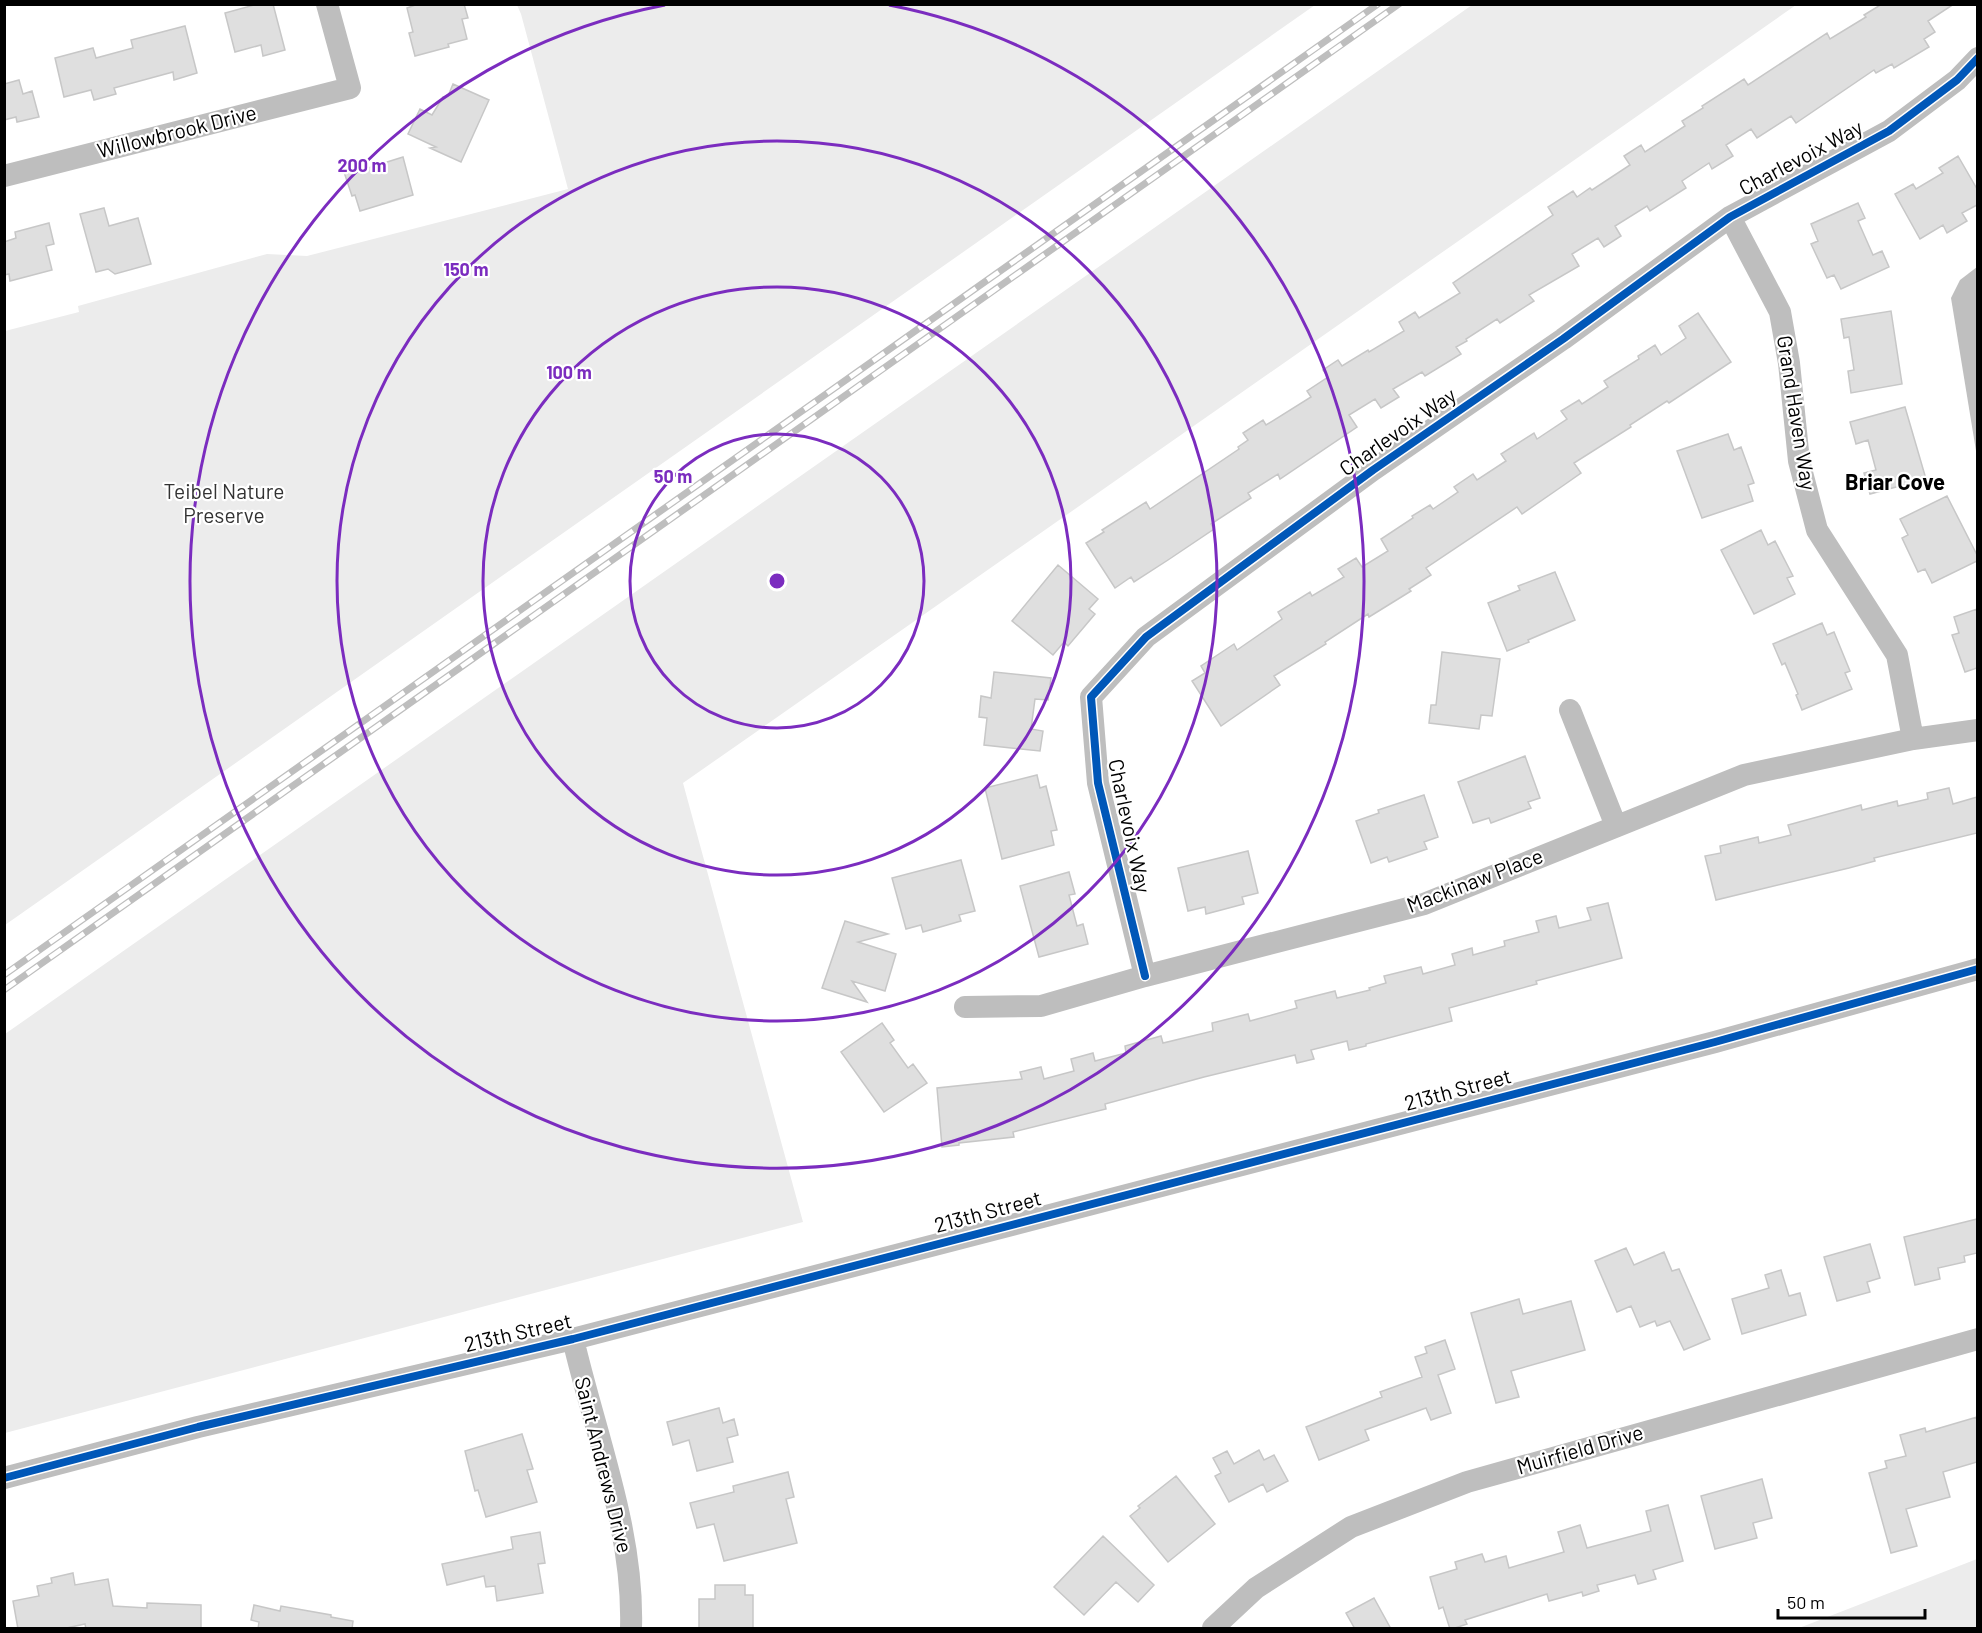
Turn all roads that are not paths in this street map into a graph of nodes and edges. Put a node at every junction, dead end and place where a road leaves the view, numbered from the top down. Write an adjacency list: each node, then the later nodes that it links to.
1 (327, 4): 3 (street, Willowbrook Drive)
2 (1977, 58): 4 (street, Charlevoix Way)
3 (4, 176)
4 (1730, 217): 7 (street, Grand Haven Way); 10 (street, Charlevoix Way)
5 (1570, 710): 8 (street)
6 (1977, 730): 7 (street, Mackinaw Place)
7 (1913, 739): 8 (street, Mackinaw Place)
8 (1616, 826): 10 (street, Mackinaw Place)
9 (1977, 969): 12 (street, 213th Street)
10 (1144, 976): 11 (street, Mackinaw Place)
11 (965, 1007)
12 (573, 1339): 14 (street, 213th Street); 15 (street, Saint Andrews Drive)
13 (1977, 1339): 16 (street, Muirfield Drive)
14 (4, 1478)
15 (631, 1629)
16 (1213, 1629)

